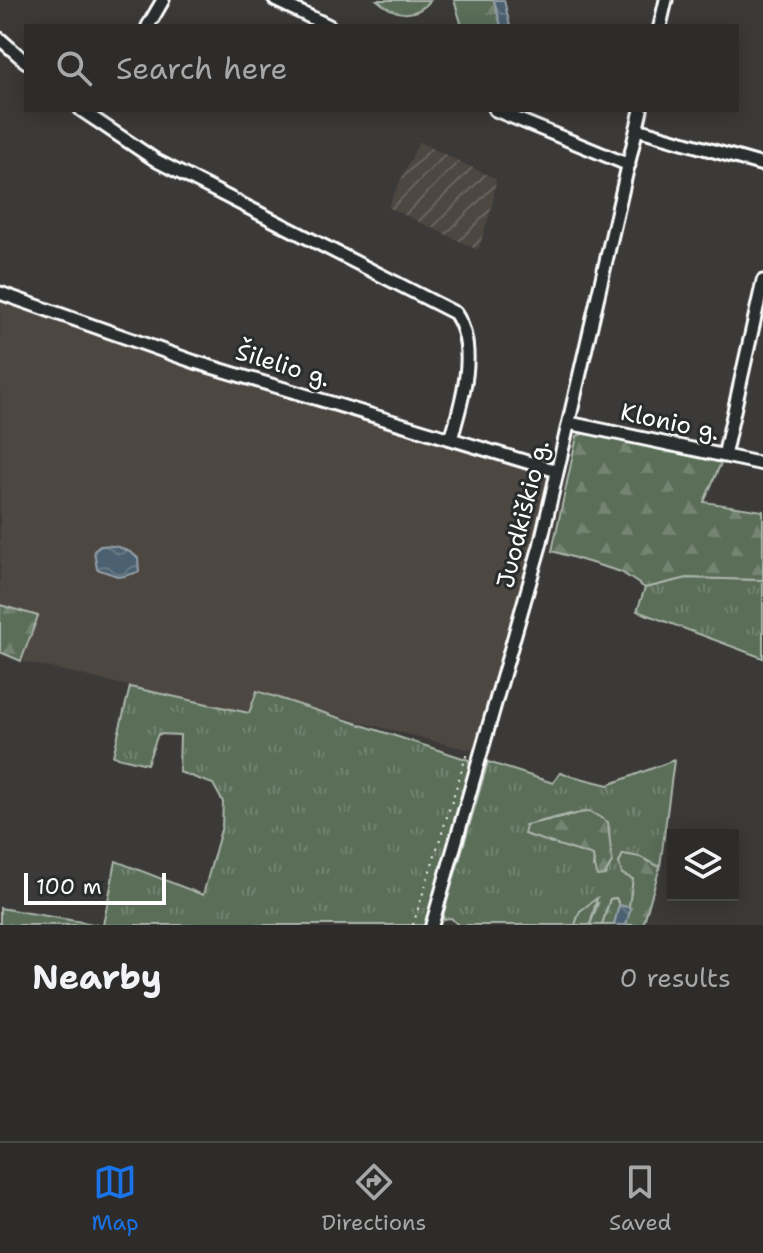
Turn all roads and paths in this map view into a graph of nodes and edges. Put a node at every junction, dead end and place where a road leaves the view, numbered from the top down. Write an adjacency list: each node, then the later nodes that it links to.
1 (163, 0): 4 (street)
2 (275, 0): 5 (street)
3 (666, 0): 6 (street)
4 (149, 24)
5 (325, 24)
6 (660, 24)
7 (0, 39): 8 (street)
8 (24, 60)
9 (500, 112): 13 (street)
10 (641, 112): 12 (street, Juodkiškio g.)
11 (96, 115): 18 (street)
12 (637, 129): 13 (street, Juodkiškio g.); 14 (street)
13 (629, 165): 17 (street, Juodkiškio g.)
14 (763, 165)
15 (763, 281): 19 (street)
16 (0, 293): 18 (street, Šilelio g.)
17 (569, 423): 19 (street, Klonio g.); 21 (street, Juodkiškio g.)
18 (451, 439): 21 (street, Šilelio g.)
19 (724, 456): 20 (street, Klonio g.)
20 (763, 464)
21 (557, 471): 24 (street, Juodkiškio g.)
22 (467, 753): 23 (path)
23 (413, 925)
24 (432, 925)

